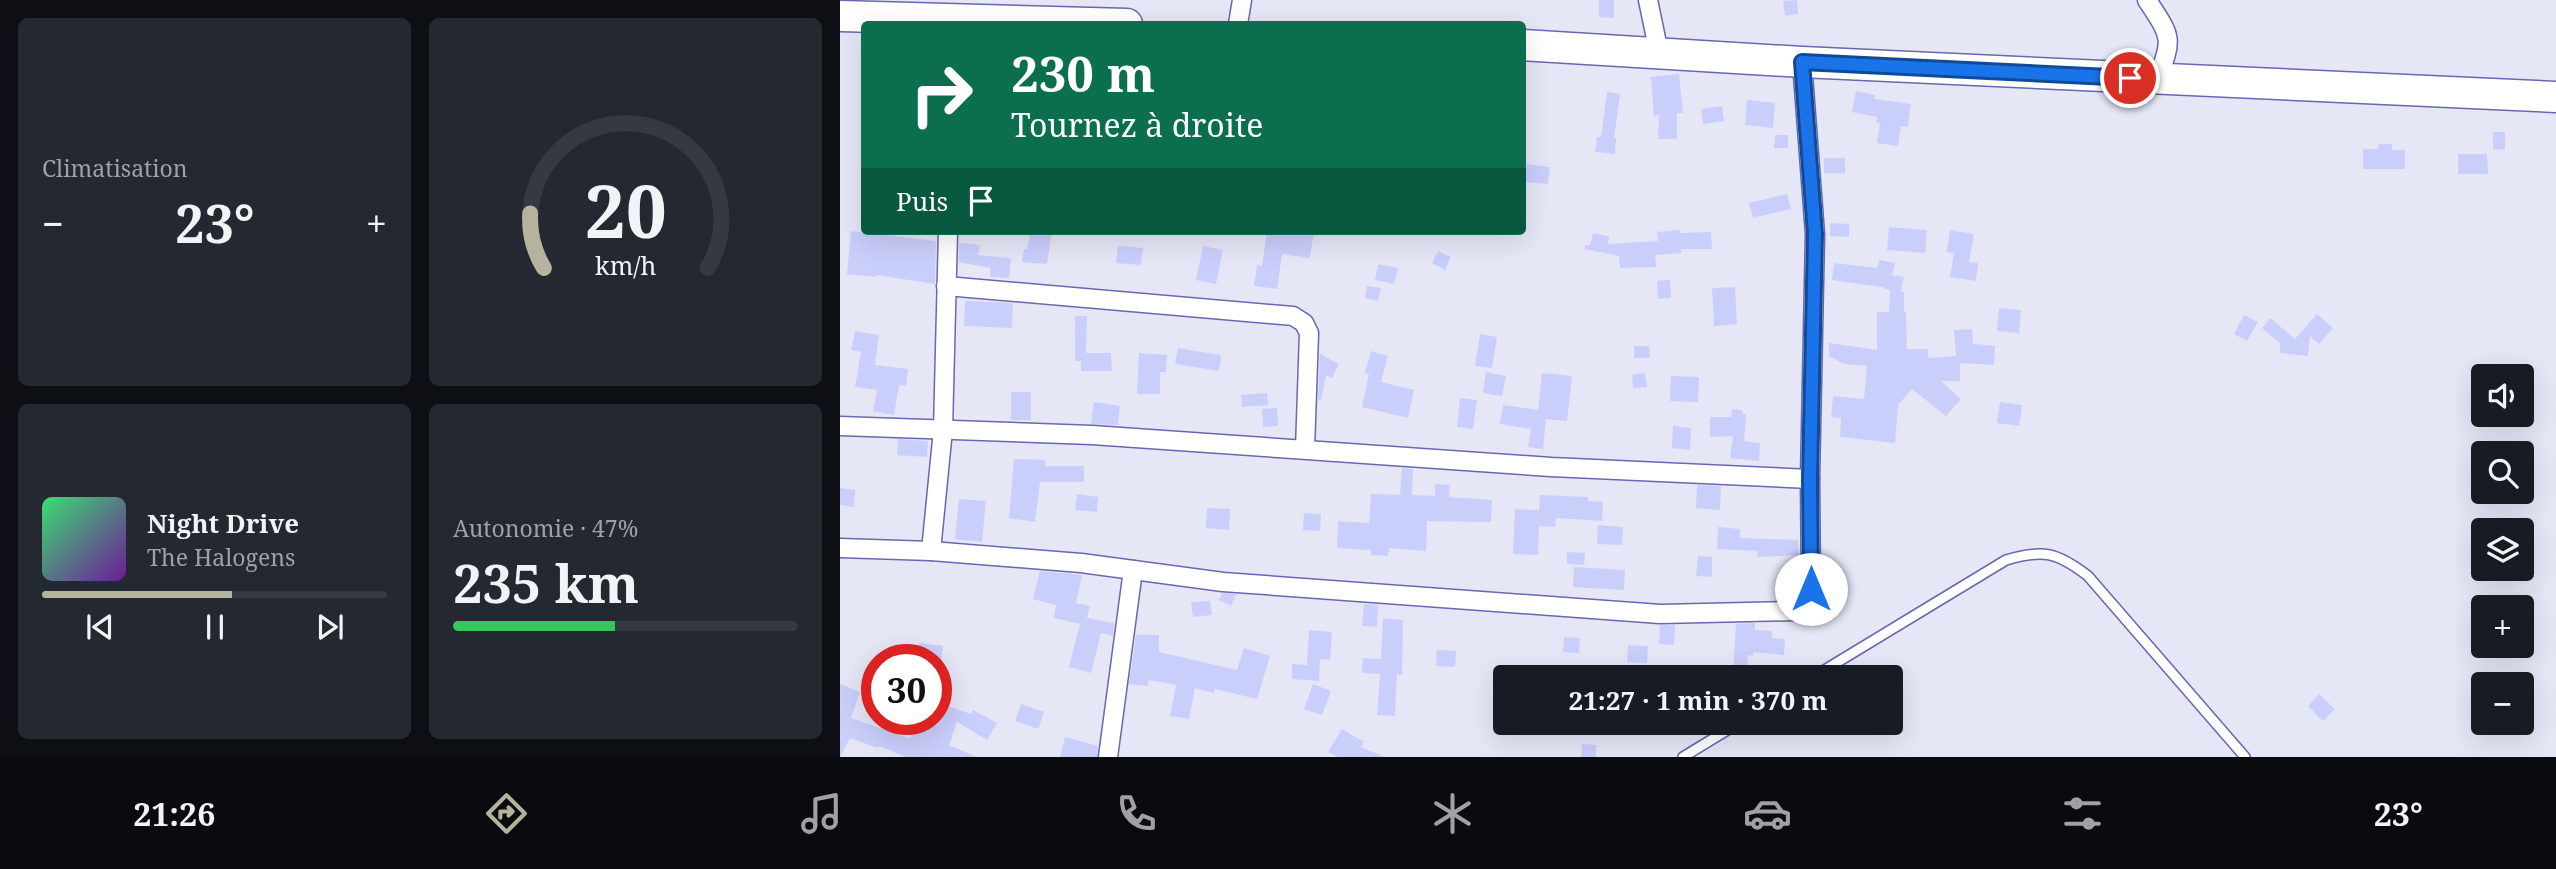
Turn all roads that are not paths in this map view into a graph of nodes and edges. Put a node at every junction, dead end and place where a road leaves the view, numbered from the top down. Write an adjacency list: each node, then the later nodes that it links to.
1 (1242, 0): 6 (street)
2 (1648, 0): 8 (street)
3 (2147, 0): 10 (street)
4 (840, 16): 5 (highway)
5 (958, 21)
6 (1238, 21)
7 (1526, 45): 8 (highway)
8 (1659, 53): 9 (highway)
9 (1802, 62): 10 (highway); 17 (street)
10 (2157, 79): 11 (highway)
11 (2556, 97)
12 (948, 235): 13 (street)
13 (946, 286): 15 (street); 16 (street)
14 (840, 426): 15 (street)
15 (943, 430): 16 (street); 19 (street)
16 (1305, 449): 17 (street)
17 (1810, 479): 20 (street)
18 (840, 548): 19 (street)
19 (931, 551): 20 (street)
20 (1133, 570): 23 (street)
21 (1834, 665): 25 (lane)
22 (1719, 735): 24 (lane)
23 (1108, 757)
24 (1683, 757)
25 (2245, 757)

